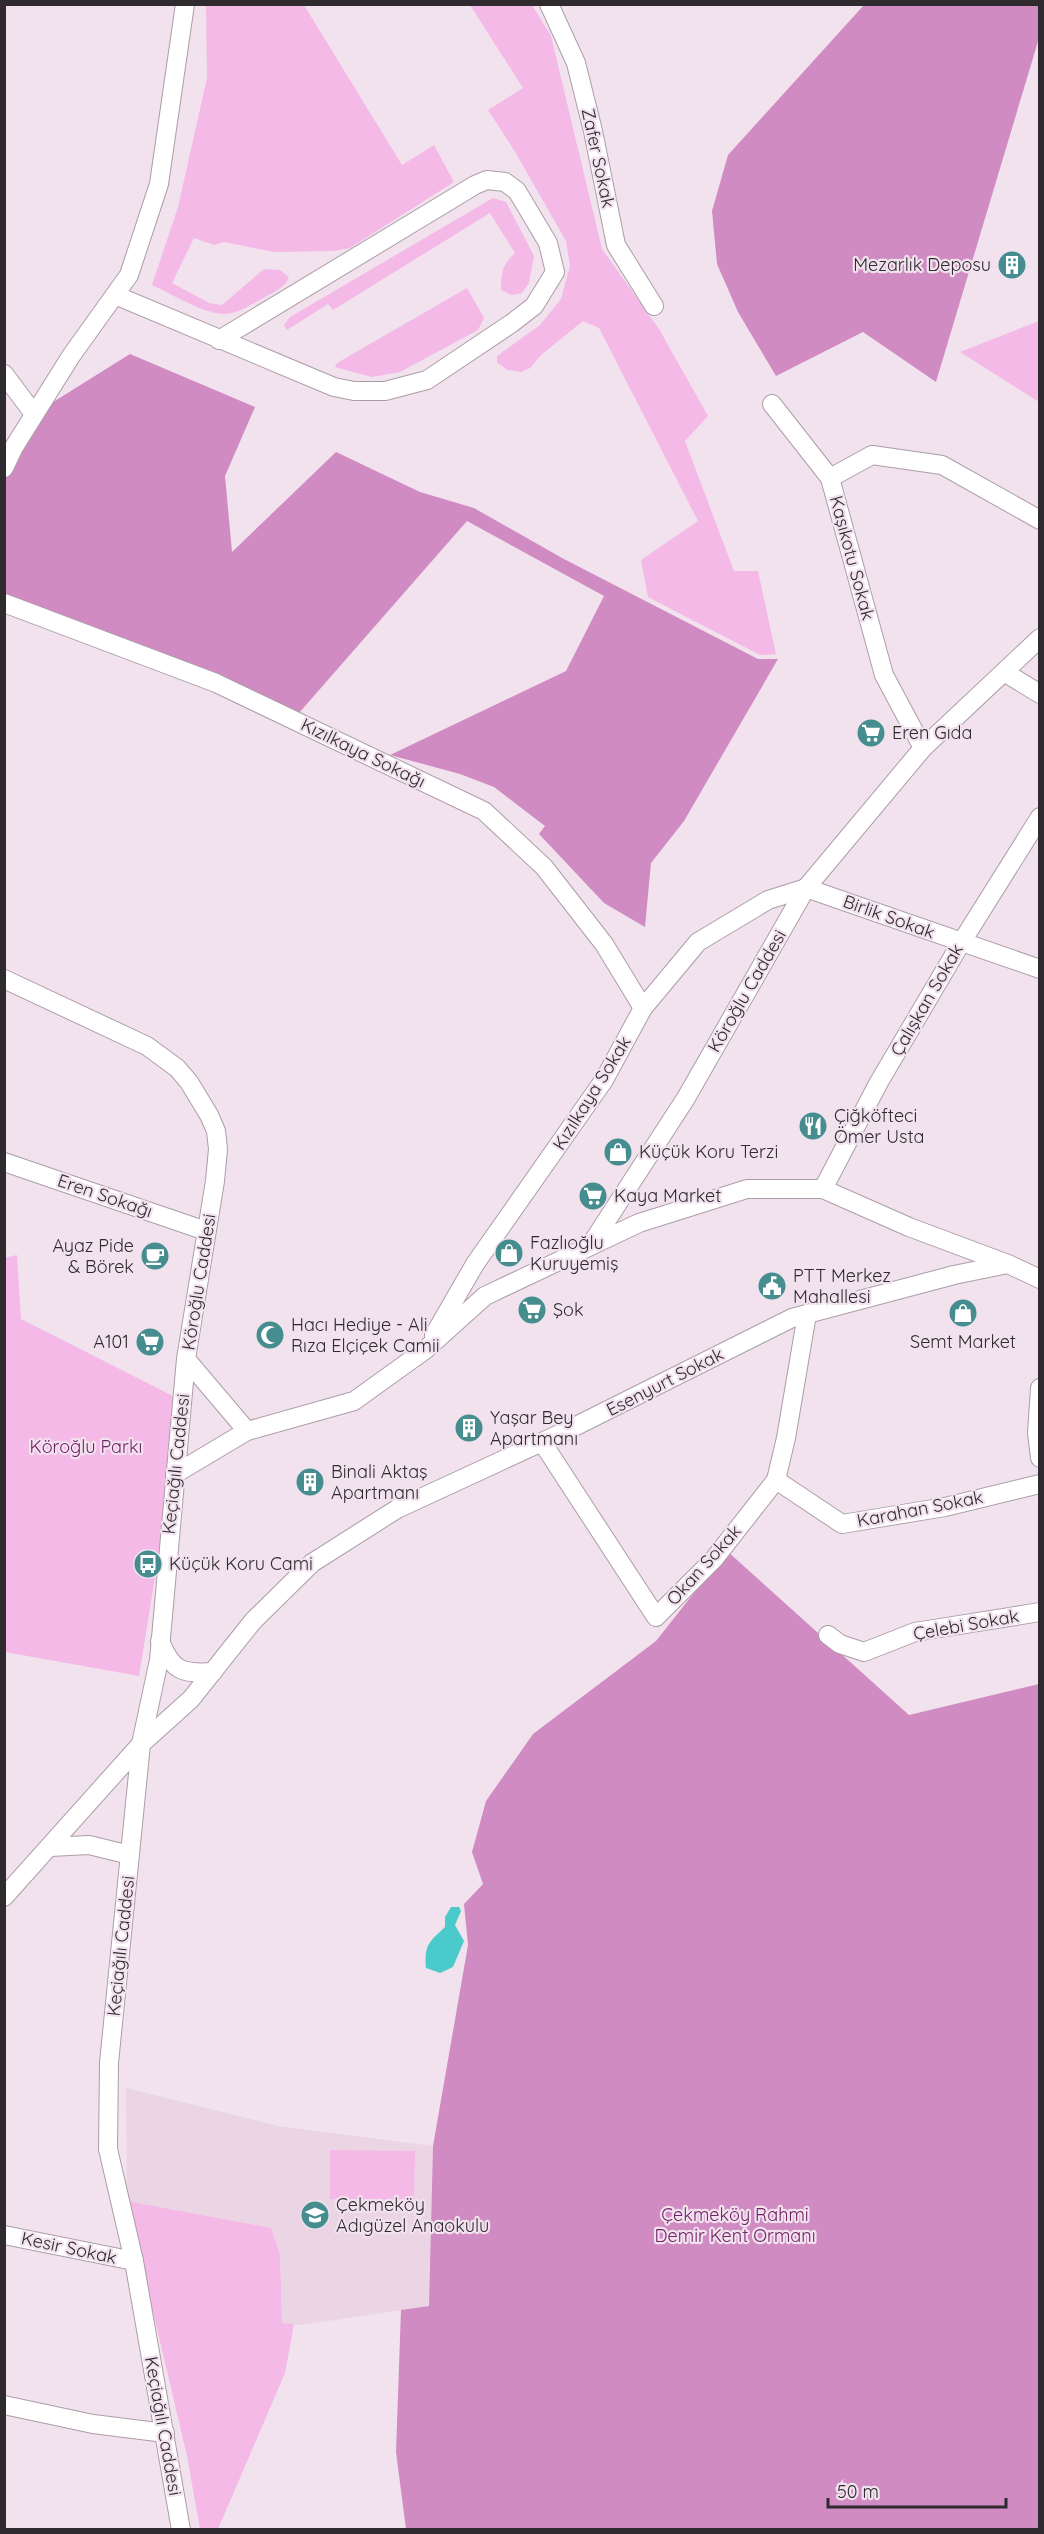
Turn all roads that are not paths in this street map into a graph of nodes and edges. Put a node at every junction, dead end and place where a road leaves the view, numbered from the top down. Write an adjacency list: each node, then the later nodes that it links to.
1 (185, 4): 3 (street)
2 (549, 4): 4 (street, Zafer Sokak)
3 (115, 295): 5 (street); 8 (street)
4 (654, 306)
5 (219, 340): 5 (street)
6 (4, 374): 8 (street)
7 (772, 404): 10 (street)
8 (34, 414): 9 (street)
9 (4, 468)
10 (830, 478): 11 (street, Kaşıkotu Sokak); 16 (street, Kaşıkotu Sokak)
11 (1040, 520)
12 (4, 603): 22 (street, Kızılkaya Sokağı)
13 (1040, 638): 14 (street, Köroğlu Caddesi)
14 (1004, 672): 15 (street); 16 (street, Köroğlu Caddesi)
15 (1040, 694)
16 (924, 748): 18 (street, Köroğlu Caddesi)
17 (1040, 817): 19 (street, Çalışkan Sokak)
18 (806, 888): 19 (street, Birlik Sokak); 22 (street, Kızılkaya Sokak); 26 (street, Köroğlu Caddesi)
19 (961, 943): 20 (street, Birlik Sokak); 24 (street, Çalışkan Sokak)
20 (1040, 969)
21 (4, 979): 25 (street, Köroğlu Caddesi)
22 (643, 1008): 30 (street, Kızılkaya Sokak)
23 (4, 1162): 25 (street, Eren Sokağı)
24 (823, 1189): 26 (street); 27 (street)
25 (206, 1231): 31 (street, Köroğlu Caddesi)
26 (589, 1247): 30 (street)
27 (1008, 1264): 28 (street); 29 (street, Esenyurt Sokak)
28 (1040, 1279)
29 (807, 1314): 34 (street, Esenyurt Sokak); 37 (street, Okan Sokak)
30 (425, 1350): 33 (street)
31 (186, 1359): 33 (street, Köroğlu Caddesi); 36 (street, Keçiağılı Caddesi)
32 (1040, 1388): 35 (street)
33 (247, 1431): 36 (street)
34 (542, 1442): 37 (street, Okan Sokak); 42 (street, Esenyurt Sokak)
35 (1040, 1458)
36 (176, 1474): 41 (street, Keçiağılı Caddesi)
37 (776, 1480): 38 (street, Karahan Sokak)
38 (1040, 1484)
39 (1040, 1612): 40 (street, Çelebi Sokak)
40 (828, 1635)
41 (160, 1641): 42 (street); 43 (street, Keçiağılı Caddesi)
42 (213, 1672): 43 (street, Esenyurt Sokak)
43 (141, 1744): 44 (street, Esenyurt Sokak); 45 (street, Keçiağılı Caddesi)
44 (50, 1847): 45 (street); 46 (street, Esenyurt Sokak)
45 (130, 1855): 48 (street, Keçiağılı Caddesi)
46 (4, 1897)
47 (4, 2235): 48 (street, Kesir Sokak)
48 (134, 2261): 50 (street, Keçiağılı Caddesi)
49 (4, 2405): 50 (street)
50 (165, 2433): 51 (street, Keçiağılı Caddesi)
51 (182, 2529)

